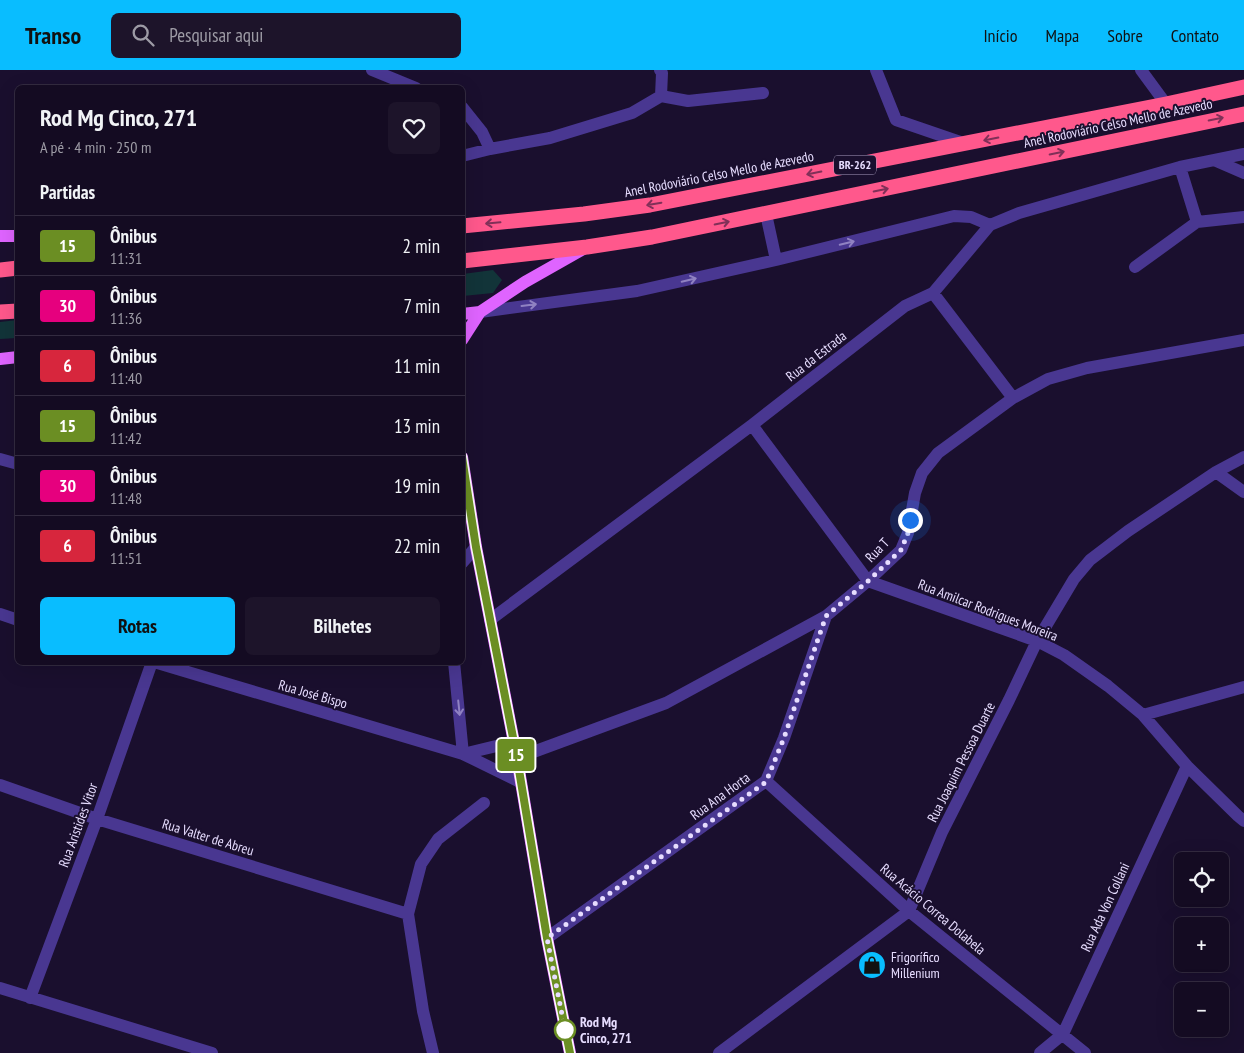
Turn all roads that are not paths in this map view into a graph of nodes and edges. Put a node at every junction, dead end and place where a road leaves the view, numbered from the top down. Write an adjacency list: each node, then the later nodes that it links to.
1 (372, 70): 5 (street)
2 (660, 70): 8 (street)
3 (876, 70): 12 (street)
4 (1141, 70): 9 (street)
5 (409, 85)
6 (1244, 87): 9 (highway, Anel Rodoviário Celso Mello de Azevedo / BR-262)
7 (763, 93): 8 (street)
8 (661, 96): 13 (street)
9 (1166, 104): 12 (highway, Anel Rodoviário Celso Mello de Azevedo / BR-262, one-way to 12)
10 (465, 111): 13 (street)
11 (1244, 114): 19 (highway, Anel Rodoviário Celso Mello de Azevedo / BR-262, one-way to 11)
12 (966, 144): 23 (highway, Anel Rodoviário Celso Mello de Azevedo / BR-262, one-way to 23)
13 (490, 149): 15 (street)
14 (1244, 154): 16 (street, Rua da Estrada)
15 (465, 155)
16 (1214, 160): 17 (street, Rua da Estrada); 18 (street)
17 (1180, 168): 21 (street); 22 (street, Rua da Estrada)
18 (1244, 173)
19 (766, 214): 26 (highway, Anel Rodoviário Celso Mello de Azevedo / BR-262, one-way to 19); 27 (street)
20 (1244, 217): 21 (street)
21 (1197, 222): 30 (street)
22 (990, 225): 27 (street, one-way to 22); 32 (street, Rua da Estrada)
23 (465, 226)
24 (0, 236): 25 (main road)
25 (15, 236)
26 (588, 247): 28 (highway, Anel Rodoviário Celso Mello de Azevedo / BR-262); 35 (main road, Anel Rodoviário Celso Mello de Azevedo)
27 (776, 260): 35 (street, one-way to 27)
28 (465, 261)
29 (15, 268): 31 (highway)
30 (1135, 268)
31 (0, 270)
32 (933, 293): 41 (street); 42 (street, Rua da Estrada)
33 (15, 310): 34 (highway)
34 (0, 312)
35 (480, 312): 36 (main road, Anel Rodoviário Celso Mello de Azevedo); 37 (main road)
36 (465, 314)
37 (465, 335)
38 (1244, 340): 41 (street, Rua T)
39 (15, 357): 40 (main road)
40 (0, 359)
41 (1013, 398): 52 (street, Rua T)
42 (752, 425): 52 (street); 56 (street, Rua da Estrada)
43 (1244, 457): 46 (street, Rua Joaquim Pessoa Duarte)
44 (0, 459): 45 (street)
45 (15, 463)
46 (1216, 472): 47 (street); 57 (street, Rua Joaquim Pessoa Duarte)
47 (1244, 492)
48 (465, 493): 49 (main road)
49 (467, 517): 50 (main road)
50 (476, 547): 51 (street); 56 (main road)
51 (465, 560)
52 (868, 581): 54 (street, Rua T); 57 (street, Rua Amilcar Rodrigues Moreira)
53 (0, 614): 55 (street)
54 (826, 616): 65 (street, Rua T); 68 (street, Rua Ana Horta)
55 (15, 619)
56 (490, 620): 63 (main road)
57 (1036, 642): 62 (street, Rua Amilcar Rodrigues Moreira); 73 (street, Rua Joaquim Pessoa Duarte)
58 (152, 665): 71 (street, Rua Aristides Vitor)
59 (163, 665): 64 (street, Rua José Bispo)
60 (454, 665): 64 (street, one-way to 64)
61 (1244, 687): 62 (street)
62 (1143, 715): 66 (street, Rua Amilcar Rodrigues Moreira)
63 (513, 742): 64 (street); 65 (main road)
64 (464, 754): 67 (street, Rua José Bispo)
65 (517, 758): 67 (main road)
66 (1187, 766): 72 (street, Rua Amilcar Rodrigues Moreira); 78 (street, Rua Ada Von Collani)
67 (520, 782): 75 (main road)
68 (766, 782): 73 (street, Rua Acácio Correa Dolabela); 75 (street, Rua Ana Horta)
69 (0, 785): 71 (street, Rua Valter de Abreu)
70 (484, 803): 74 (street)
71 (97, 819): 74 (street, Rua Valter de Abreu); 77 (street, Rua Aristides Vitor)
72 (1244, 821)
73 (910, 911): 78 (street, Rua Acácio Correa Dolabela); 82 (street)
74 (408, 914): 80 (street)
75 (547, 938): 81 (main road)
76 (0, 988): 77 (street)
77 (30, 998): 79 (street)
78 (1062, 1034): 83 (street, Rua Ada Von Collani); 84 (street, Rua Acácio Correa Dolabela)
79 (212, 1053)
80 (433, 1053)
81 (570, 1053)
82 (719, 1053)
83 (1040, 1053)
84 (1085, 1053)

